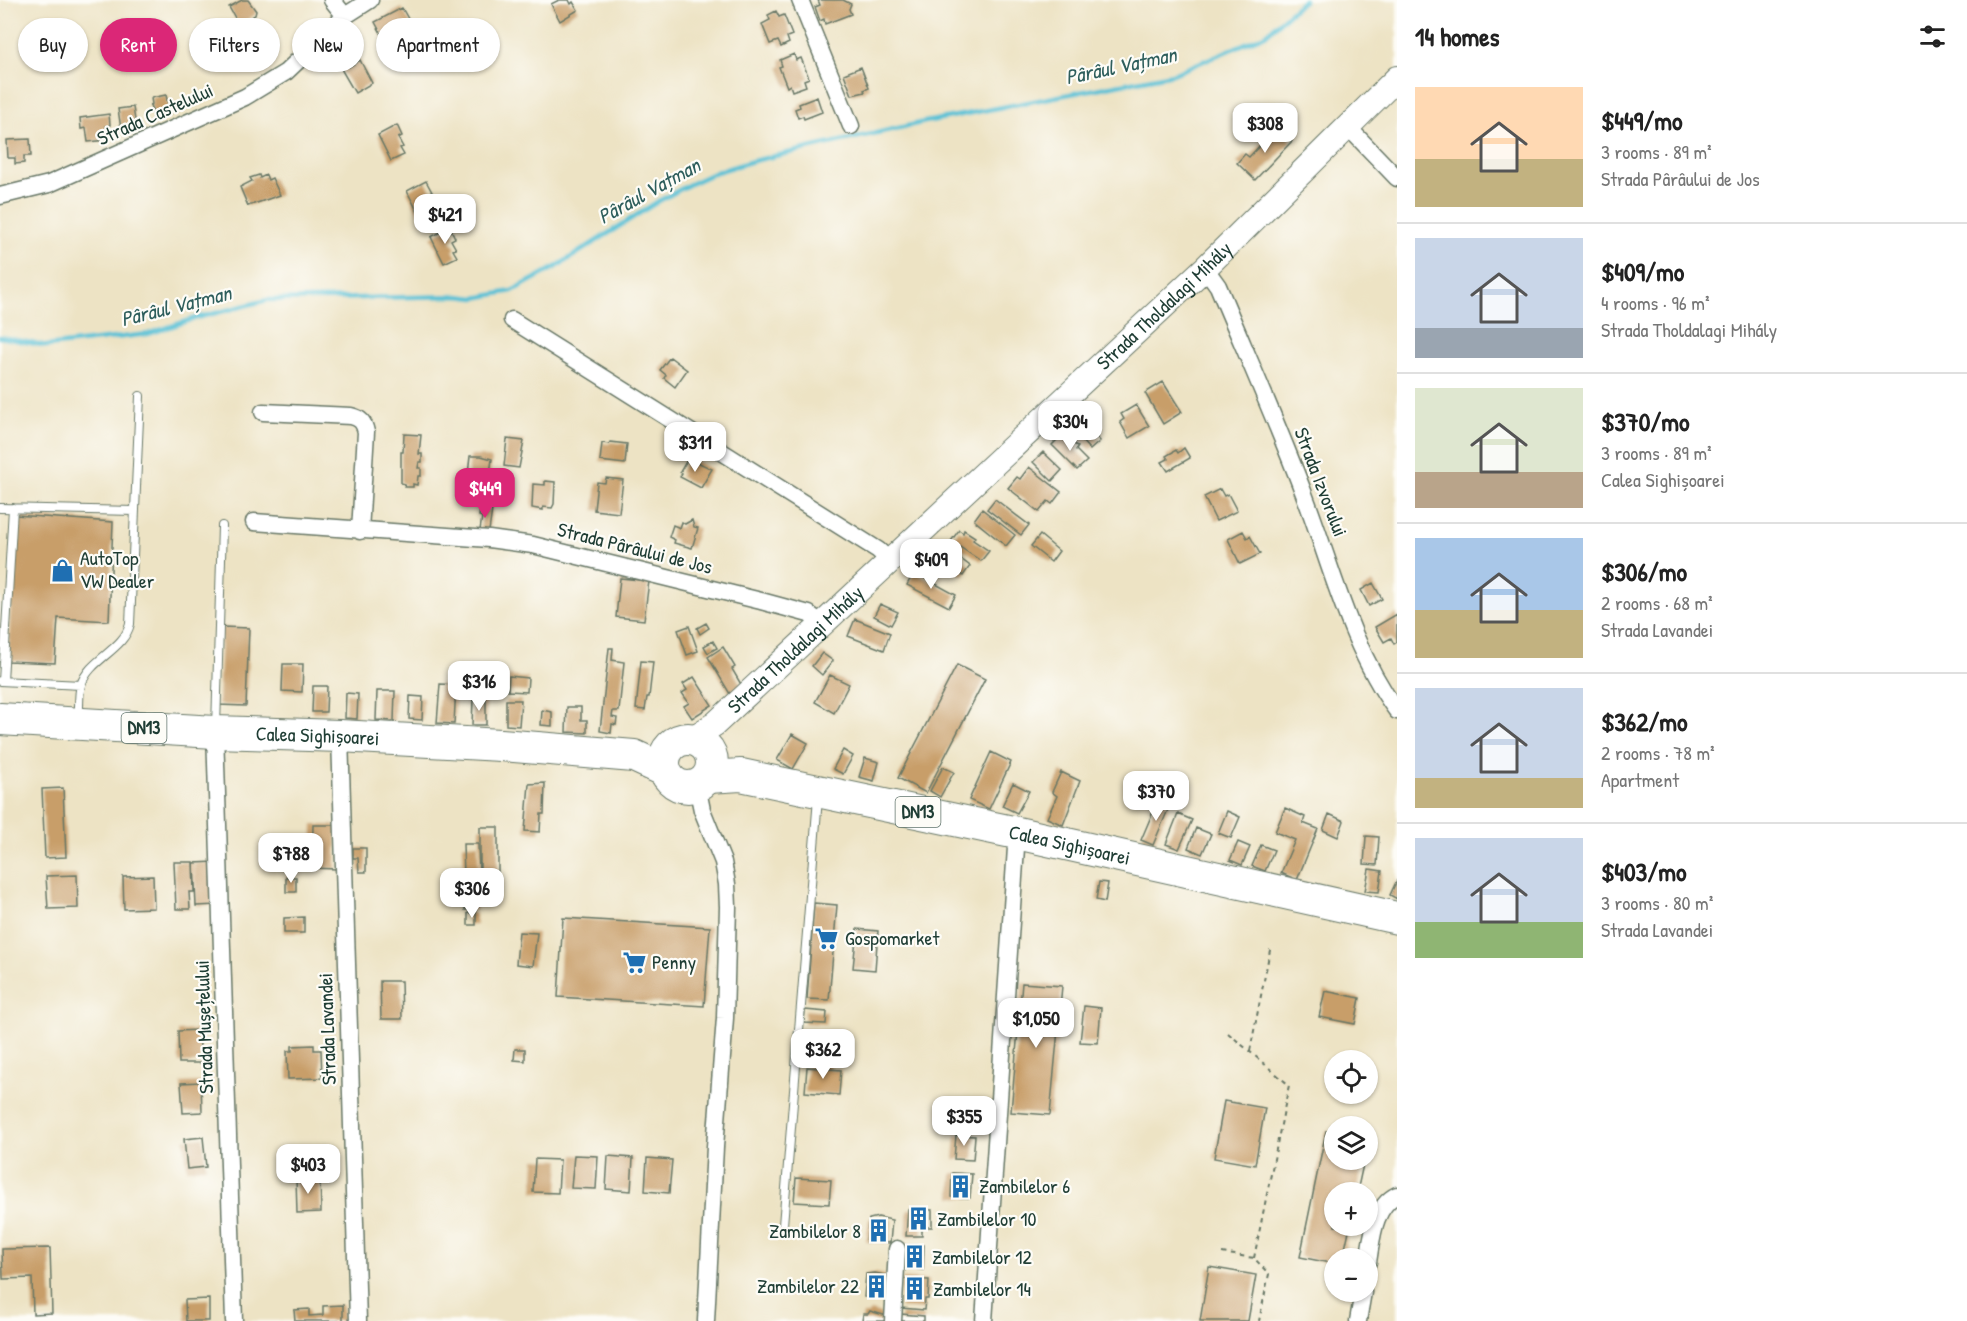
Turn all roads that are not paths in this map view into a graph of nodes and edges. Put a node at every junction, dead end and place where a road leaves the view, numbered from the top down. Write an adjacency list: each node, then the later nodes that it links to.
1 (332, 0): 4 (street)
2 (370, 0): 4 (street, Strada Castelului)
3 (800, 0): 6 (street)
4 (345, 16): 9 (street, Strada Castelului)
5 (1397, 78): 7 (street, Strada Tholdalagi Mihály)
6 (851, 126)
7 (1347, 126): 8 (street); 10 (street, Strada Tholdalagi Mihály)
8 (1397, 178)
9 (0, 196)
10 (1205, 268): 20 (street, Strada Tholdalagi Mihály); 24 (street, Strada Izvorului)
11 (512, 320): 20 (street)
12 (140, 396): 16 (lane)
13 (263, 412): 19 (street)
14 (0, 508): 15 (lane)
15 (13, 508): 16 (lane); 22 (lane)
16 (135, 511): 23 (lane)
17 (254, 522): 19 (street, Strada Pârâului de Jos)
18 (222, 526): 27 (lane)
19 (360, 531): 21 (street, Strada Pârâului de Jos)
20 (890, 561): 21 (street, Strada Tholdalagi Mihály)
21 (822, 624): 29 (street, Strada Tholdalagi Mihály)
22 (1, 681): 23 (lane)
23 (81, 686): 26 (lane)
24 (1397, 711)
25 (0, 719): 26 (highway, Calea Sighișoarei / DN13)
26 (77, 723): 27 (highway, Calea Sighișoarei / DN13)
27 (216, 732): 28 (highway, Calea Sighișoarei / DN13); 38 (street, Strada Mușețelului)
28 (340, 736): 29 (highway, Calea Sighișoarei / DN13); 39 (street, Strada Lavandei)
29 (695, 765): 30 (highway, Calea Sighișoarei / DN13); 40 (street)
30 (819, 791): 31 (highway, Calea Sighișoarei / DN13); 34 (lane)
31 (1017, 833): 32 (highway, Calea Sighișoarei / DN13); 42 (street)
32 (1397, 918)
33 (1397, 1194): 35 (street)
34 (783, 1225)
35 (1371, 1248)
36 (897, 1249): 41 (street)
37 (1361, 1302): 43 (street)
38 (234, 1321)
39 (358, 1321)
40 (706, 1321)
41 (894, 1321)
42 (984, 1321)
43 (1358, 1321)

